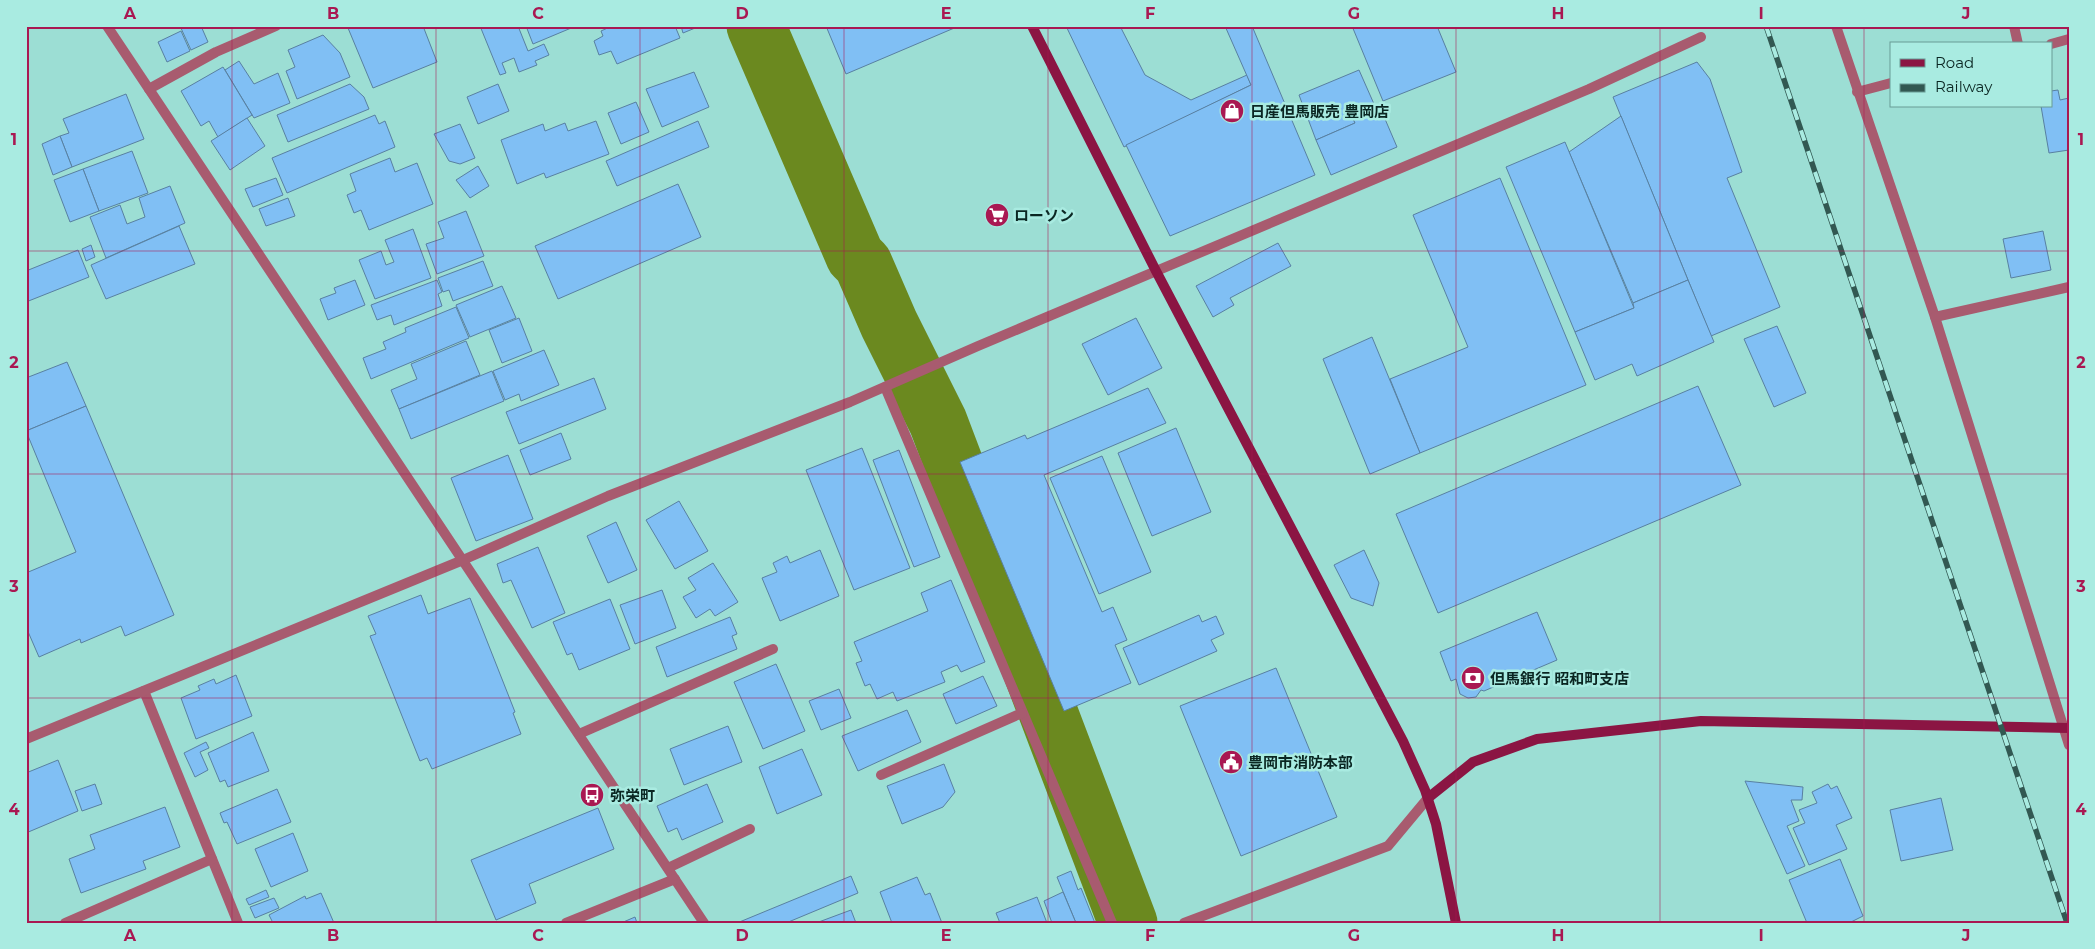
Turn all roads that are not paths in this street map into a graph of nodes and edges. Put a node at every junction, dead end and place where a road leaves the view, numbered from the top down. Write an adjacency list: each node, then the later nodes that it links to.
1 (107, 26): 11 (street)
2 (276, 26): 11 (street)
3 (1032, 26): 13 (street)
4 (1836, 26): 12 (street)
5 (2014, 26): 8 (street)
6 (1701, 37): 13 (street)
7 (2069, 40): 9 (street)
8 (2018, 42)
9 (2052, 44)
10 (1890, 83): 12 (street)
11 (149, 89): 17 (street)
12 (1857, 92): 15 (street)
13 (1156, 270): 16 (street); 26 (street)
14 (2069, 287): 15 (street)
15 (1935, 317): 21 (street)
16 (885, 387): 17 (street); 20 (street)
17 (463, 560): 19 (street); 22 (street)
18 (773, 649): 22 (street)
19 (144, 691): 23 (street); 28 (street)
20 (1022, 713): 25 (street); 35 (street)
21 (2066, 728): 24 (street); 26 (street)
22 (579, 734): 29 (street)
23 (26, 739)
24 (2069, 745)
25 (881, 775)
26 (1428, 798): 36 (street); 37 (street)
27 (750, 828): 29 (street)
28 (212, 859): 31 (street); 32 (street)
29 (668, 868): 30 (street)
30 (675, 879): 33 (street); 34 (street)
31 (65, 923)
32 (238, 923)
33 (566, 923)
34 (704, 923)
35 (1112, 923)
36 (1184, 923)
37 (1456, 923)

